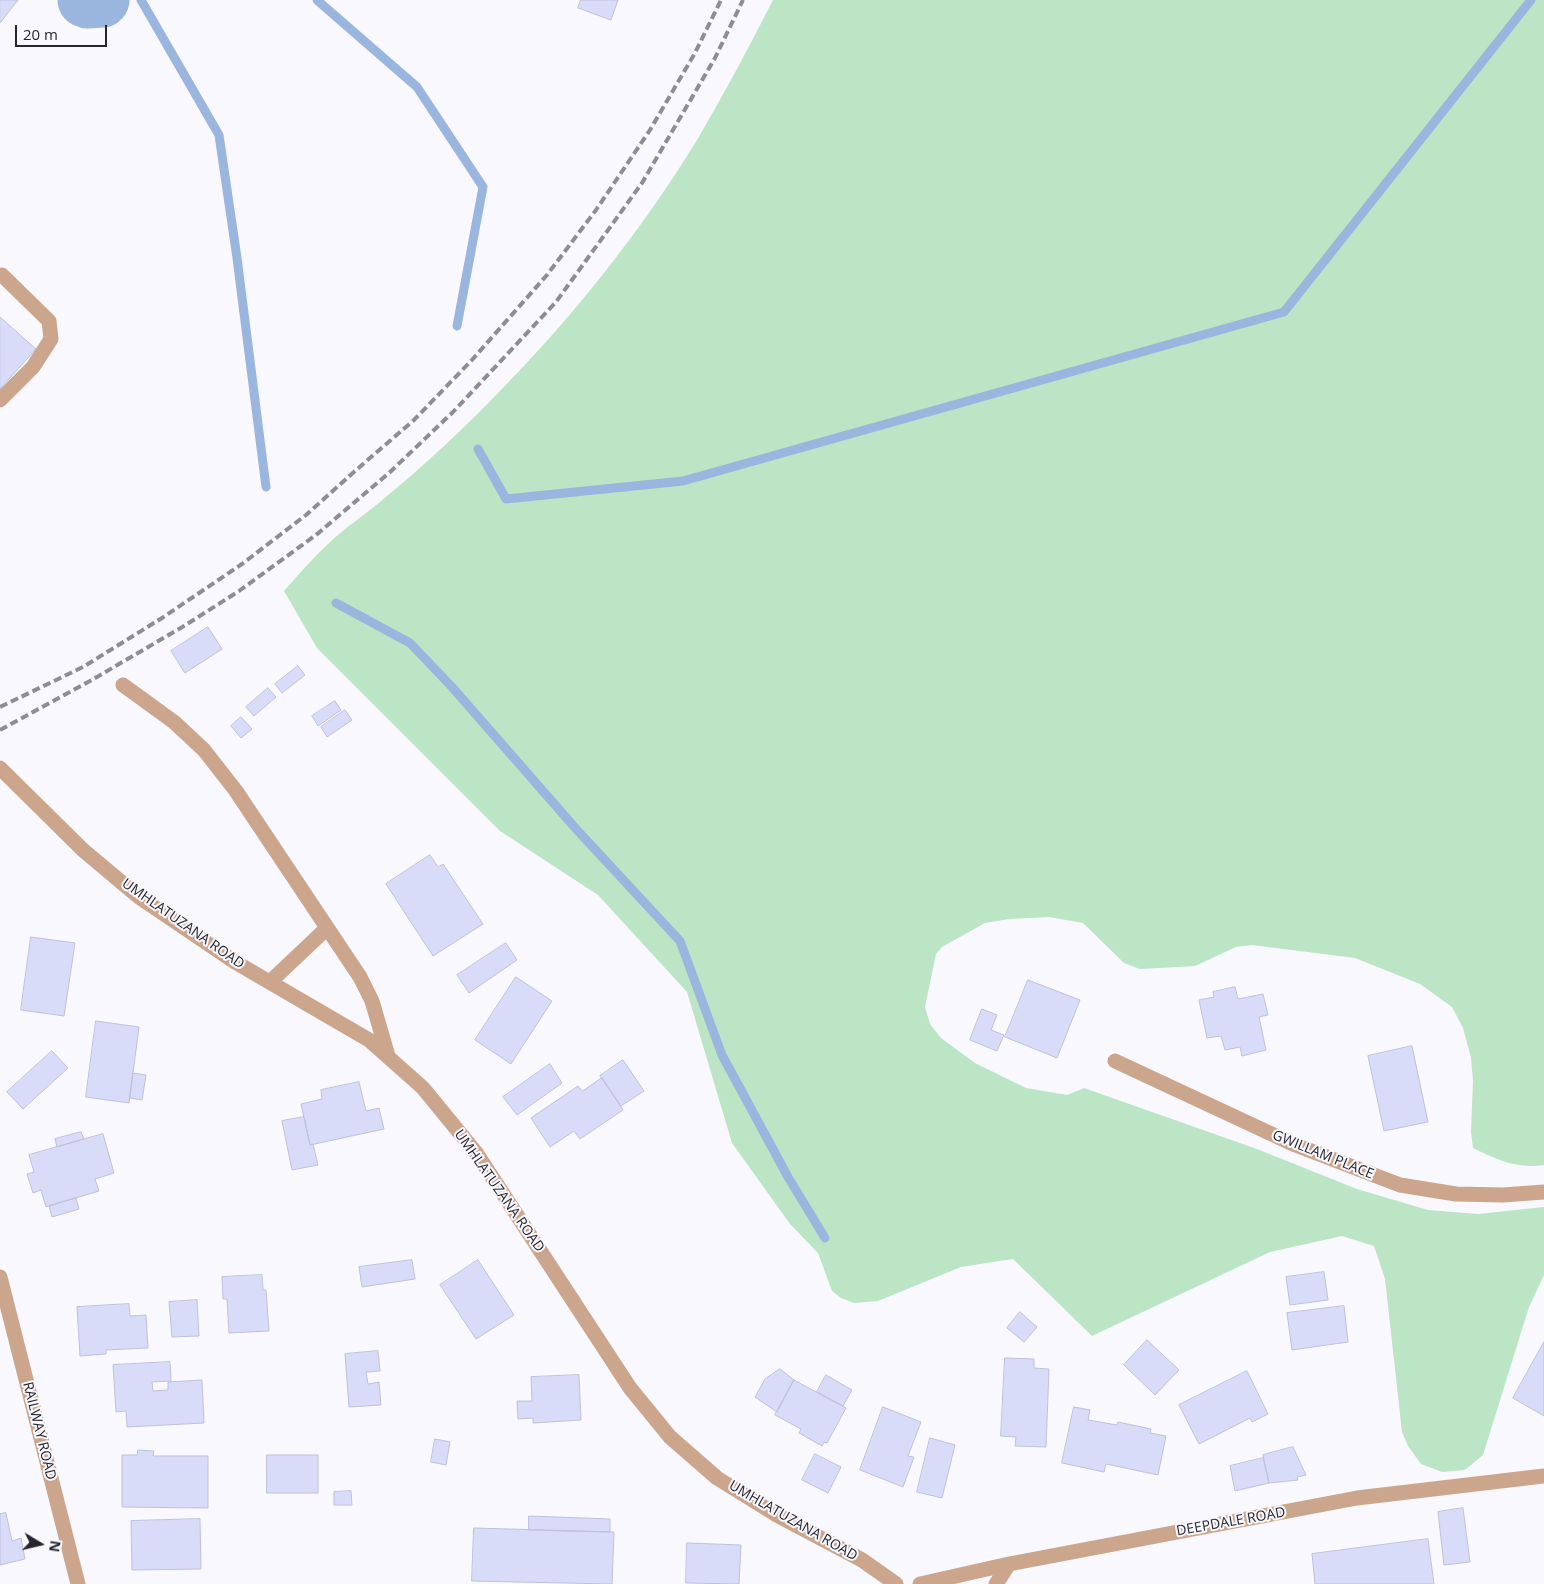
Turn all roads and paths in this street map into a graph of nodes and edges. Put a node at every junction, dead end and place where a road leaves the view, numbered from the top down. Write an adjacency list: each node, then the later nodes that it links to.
1 (2, 274): 2 (street)
2 (0, 400)
3 (123, 685): 5 (street)
4 (2, 770): 6 (street, UMHLATUZANA ROAD)
5 (327, 928): 6 (street); 7 (street)
6 (270, 982): 7 (street, UMHLATUZANA ROAD)
7 (388, 1057): 14 (street, UMHLATUZANA ROAD)
8 (1115, 1061): 9 (street, GWILLAM PLACE)
9 (1544, 1192)
10 (0, 1277): 13 (street, RAILWAY ROAD)
11 (1544, 1476): 12 (street, DEEPDALE ROAD)
12 (1008, 1564): 15 (street, DEEPDALE ROAD); 16 (street)
13 (78, 1584)
14 (896, 1584)
15 (920, 1584)
16 (996, 1584)

